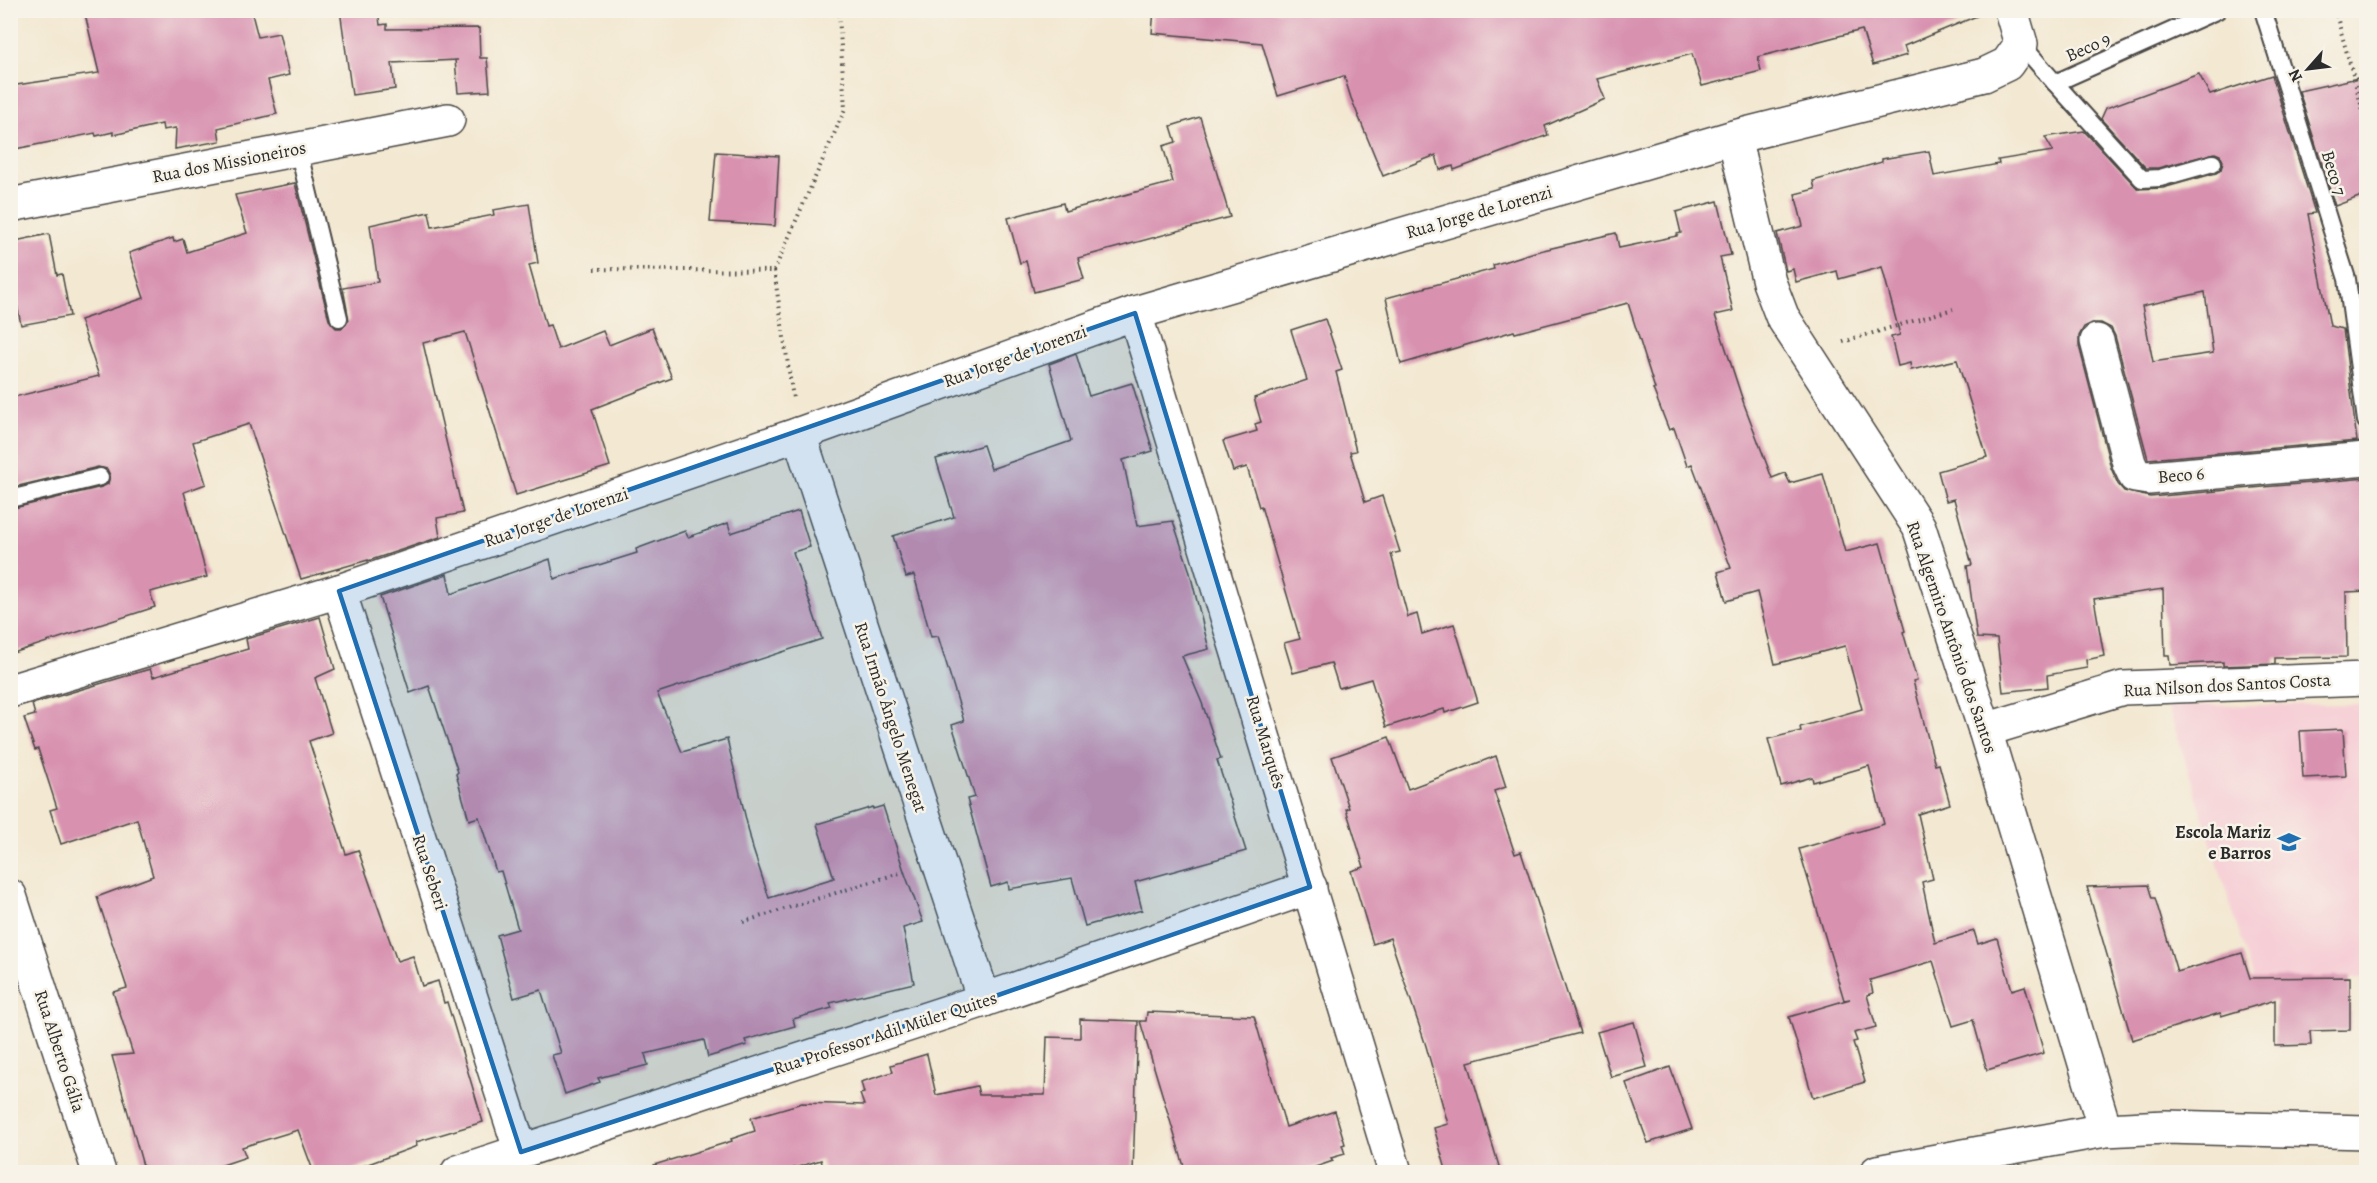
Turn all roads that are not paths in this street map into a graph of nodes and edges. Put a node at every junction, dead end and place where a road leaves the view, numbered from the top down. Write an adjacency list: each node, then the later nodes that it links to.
1 (2011, 10): 4 (street)
2 (2217, 10): 5 (lane, Beco 9)
3 (2263, 10): 14 (lane, Beco 7)
4 (2021, 44): 5 (lane, Beco 9); 7 (street, Rua Jorge de Lorenzi)
5 (2055, 83): 9 (lane)
6 (448, 120): 8 (street, Rua dos Missioneiros)
7 (1734, 137): 11 (street, Rua Jorge de Lorenzi); 22 (street, Rua Algemiro Antônio dos Santos)
8 (298, 149): 10 (street, Rua dos Missioneiros); 12 (lane)
9 (2213, 163)
10 (10, 205)
11 (1136, 313): 15 (street, Rua Jorge de Lorenzi); 23 (street, Rua Marquês)
12 (339, 318)
13 (2097, 340): 16 (street, Beco 6)
14 (2367, 421)
15 (798, 434): 19 (street, Rua Jorge de Lorenzi); 25 (street, Rua Irmão Ângelo Menegat)
16 (2367, 459)
17 (100, 477): 18 (lane)
18 (10, 499)
19 (339, 591): 21 (street, Rua Jorge de Lorenzi); 28 (street, Rua Seberi)
20 (2367, 679): 22 (street, Rua Nilson dos Santos Costa)
21 (10, 691)
22 (1985, 730): 26 (street, Rua Algemiro Antônio dos Santos)
23 (1310, 887): 25 (street, Rua Professor Adil Müler Quites); 31 (street, Rua Marquês)
24 (10, 896): 29 (street, Rua Alberto Gália)
25 (984, 1000): 28 (street, Rua Professor Adil Müler Quites)
26 (2105, 1130): 27 (street); 32 (street)
27 (2367, 1132)
28 (522, 1152): 30 (street, Rua Professor Adil Müler Quites)
29 (99, 1173)
30 (458, 1173)
31 (1395, 1173)
32 (1877, 1173)

